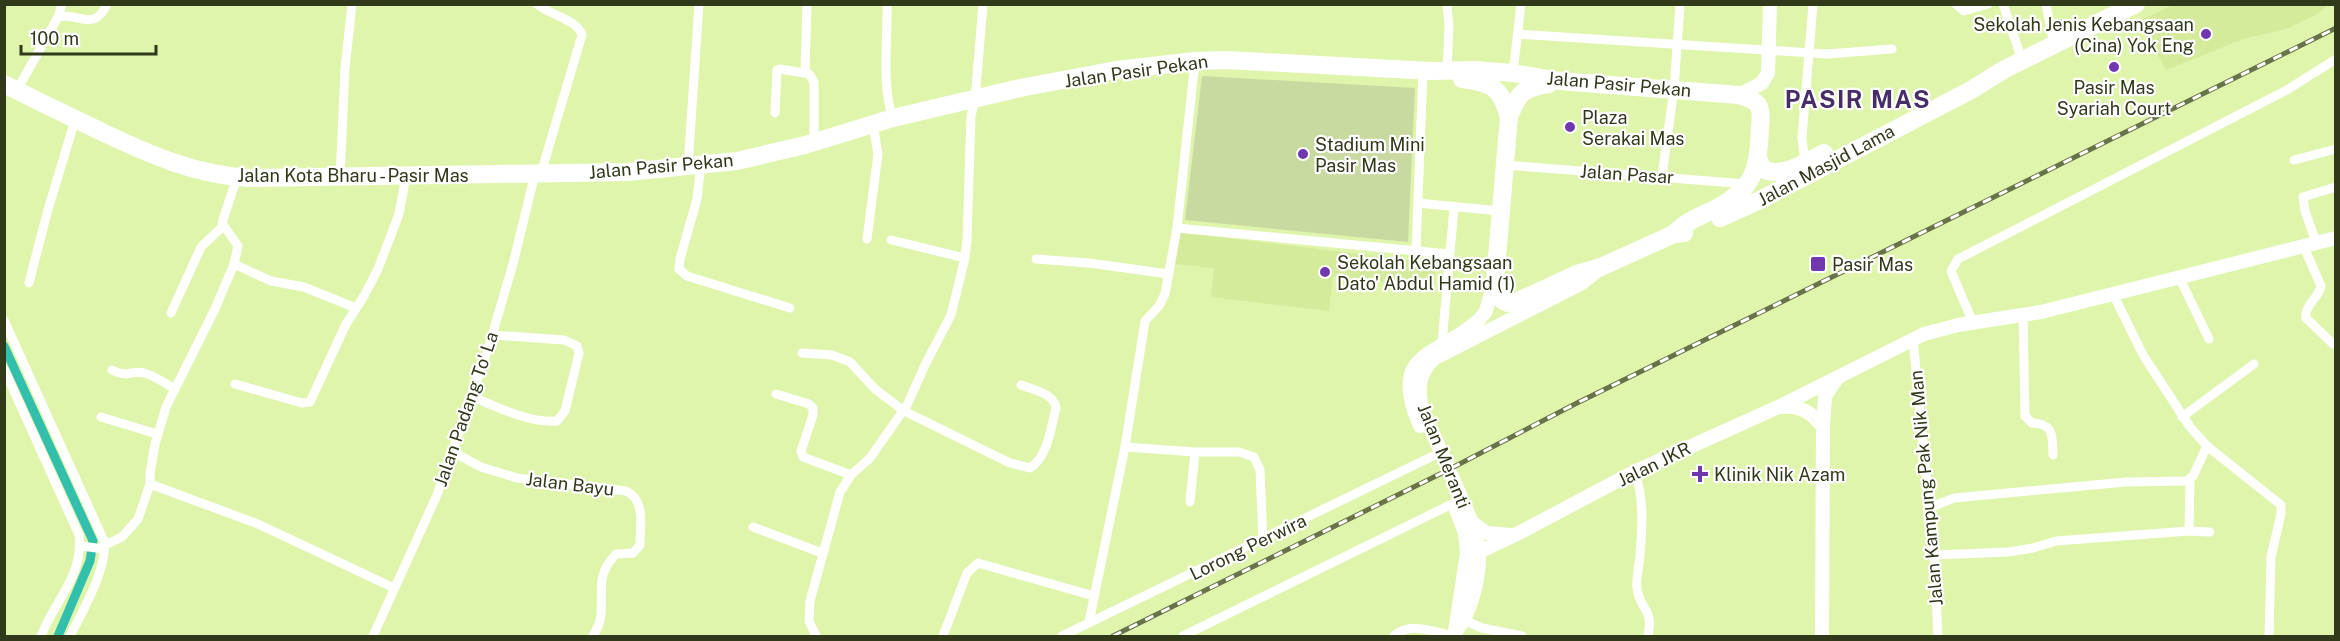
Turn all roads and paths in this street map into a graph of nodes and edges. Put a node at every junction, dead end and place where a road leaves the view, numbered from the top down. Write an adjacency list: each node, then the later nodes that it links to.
1 (63, 4): 19 (street)
2 (106, 4): 19 (street)
3 (352, 4): 54 (street)
4 (537, 4): 50 (street, Jalan Padang To' La)
5 (699, 4): 48 (street)
6 (807, 4): 30 (street)
7 (887, 4): 40 (street)
8 (983, 4): 37 (street)
9 (1447, 4): 29 (street)
10 (1521, 4): 20 (street)
11 (1680, 4): 21 (street)
12 (1770, 4): 24 (street)
13 (1813, 4): 25 (street)
14 (1956, 4): 15 (street)
15 (1988, 4)
16 (2003, 4): 28 (street)
17 (2046, 4): 22 (street)
18 (2136, 4): 22 (highway, Jalan Masjid Lama)
19 (58, 17): 33 (street)
20 (1518, 34): 21 (street); 31 (street)
21 (1678, 45): 24 (street); 34 (street)
22 (2054, 45): 28 (highway, Jalan Masjid Lama)
23 (1892, 49): 25 (street)
24 (1770, 50): 25 (street); 35 (street)
25 (1811, 53): 47 (street)
26 (2336, 59): 84 (street)
27 (1195, 61): 29 (highway, Jalan Pasir Pekan); 37 (highway, Jalan Pasir Pekan); 61 (street)
28 (2014, 65): 36 (highway, Jalan Masjid Lama)
29 (1434, 71): 31 (highway, Jalan Pasir Pekan); 39 (highway); 57 (street)
30 (805, 72): 38 (street); 43 (street)
31 (1513, 73): 32 (highway, Jalan Pasir Pekan)
32 (1559, 81): 34 (highway, Jalan Pasir Pekan); 39 (highway)
33 (11, 87): 41 (highway, Jalan Kota Bharu - Pasir Mas)
34 (1674, 89): 35 (highway, Jalan Pasir Pekan); 52 (street)
35 (1739, 95): 46 (highway)
36 (1951, 95): 47 (highway, Jalan Masjid Lama); 62 (highway, Jalan Masjid Lama)
37 (975, 100): 40 (highway, Jalan Pasir Pekan); 69 (street)
38 (775, 113)
39 (1509, 117): 49 (highway)
40 (893, 118): 42 (highway, Jalan Pasir Pekan)
41 (75, 120): 53 (highway, Jalan Kota Bharu - Pasir Mas); 76 (street)
42 (873, 124): 43 (highway, Jalan Pasir Pekan); 64 (street)
43 (814, 142): 48 (highway, Jalan Pasir Pekan)
44 (2336, 150): 45 (street)
45 (2294, 160)
46 (1758, 161): 47 (highway, Jalan Masjid Lama); 55 (highway, Jalan Masjid Lama)
47 (1805, 163)
48 (694, 165): 50 (highway, Jalan Pasir Pekan); 80 (street)
49 (1506, 165): 52 (street, Jalan Pasar); 59 (highway)
50 (538, 173): 51 (highway, Jalan Kota Bharu - Pasir Mas); 85 (street, Jalan Padang To' La)
51 (406, 176): 54 (highway, Jalan Kota Bharu - Pasir Mas); 79 (street)
52 (1662, 176): 55 (street, Jalan Pasar)
53 (237, 177): 54 (highway, Jalan Kota Bharu - Pasir Mas); 60 (street)
54 (340, 178)
55 (1747, 184): 62 (highway, Jalan Masjid Lama)
56 (2336, 187): 66 (street)
57 (1418, 203): 58 (street); 67 (street)
58 (1454, 208): 59 (street); 68 (street)
59 (1500, 211): 75 (highway)
60 (222, 227): 71 (street); 81 (street)
61 (1177, 228): 67 (street); 73 (street)
62 (1674, 234): 72 (highway, Jalan Masjid Lama)
63 (2336, 238): 66 (street, Jalan JKR)
64 (867, 239)
65 (891, 240): 69 (street)
66 (2309, 244): 74 (street, Jalan JKR); 89 (street)
67 (1416, 250): 68 (street)
68 (1449, 254): 88 (street)
69 (964, 258): 102 (street)
70 (1036, 259): 73 (street)
71 (234, 264): 79 (street); 98 (street)
72 (1601, 267): 78 (highway, Jalan Masjid Lama); 78 (street, Jalan Meranti)
73 (1168, 274): 108 (street)
74 (2179, 277): 77 (street, Jalan JKR); 87 (street)
75 (1495, 280): 78 (highway); 88 (street, Jalan Meranti)
76 (29, 283)
77 (2113, 294): 82 (street, Jalan JKR); 104 (street)
78 (1521, 307): 97 (street, Jalan Meranti)
79 (356, 308): 95 (street)
80 (790, 308)
81 (171, 313)
82 (2022, 315): 84 (street, Jalan JKR); 111 (street)
83 (4, 320): 128 (street)
84 (1973, 323): 86 (street, Jalan JKR)
85 (493, 335): 100 (street, Jalan Padang To' La); 100 (street)
86 (1913, 339): 94 (street, Jalan JKR); 120 (street, Jalan Kampung Pak Nik Man)
87 (2209, 339)
88 (1442, 343): 97 (street, Jalan Meranti)
89 (2333, 344)
90 (802, 352): 102 (street)
91 (2254, 364): 104 (street)
92 (4, 369): 127 (street)
93 (112, 370): 98 (street)
94 (1841, 375): 101 (street, Jalan JKR); 105 (street)
95 (235, 384)
96 (1021, 385): 102 (street)
97 (1414, 386): 112 (street, Jalan Meranti)
98 (174, 389): 106 (street)
99 (777, 394): 114 (street)
100 (471, 396): 109 (street, Jalan Padang To' La)
101 (1776, 408): 105 (street); 113 (street, Jalan JKR)
102 (904, 411): 114 (street)
103 (101, 417): 106 (street)
104 (2182, 417): 107 (street)
105 (1822, 427): 148 (street)
106 (158, 434): 117 (street)
107 (2207, 446): 115 (street); 150 (street)
108 (1125, 447): 110 (street); 133 (street)
109 (451, 451): 132 (street, Jalan Padang To' La); 140 (street, Jalan Bayu)
110 (1195, 452): 118 (street); 126 (street)
111 (2053, 455)
112 (1438, 459): 116 (street, Jalan Meranti); 126 (street, Lorong Perwira)
113 (1634, 472): 125 (street, Jalan JKR); 147 (street)
114 (851, 475): 130 (street)
115 (2190, 479): 120 (street); 123 (street)
116 (1449, 481): 119 (street, Jalan Meranti); 121 (street, Jalan Meranti)
117 (150, 484): 128 (street); 132 (street)
118 (1190, 502)
119 (1454, 503): 129 (street, Jalan Meranti); 144 (street)
120 (1929, 508): 131 (street, Jalan Kampung Pak Nik Man)
121 (1471, 522): 125 (street); 129 (street, Jalan Meranti)
122 (753, 527): 130 (street)
123 (2189, 531): 124 (street); 131 (street)
124 (2210, 532)
125 (1515, 535): 129 (street, Jalan JKR)
126 (1263, 540): 135 (street, Lorong Perwira)
127 (82, 546): 128 (street); 137 (street)
128 (103, 548): 138 (street)
129 (1473, 552): 134 (street, Jalan Meranti)
130 (822, 553): 141 (street)
131 (1934, 555): 149 (street, Jalan Kampung Pak Nik Man)
132 (394, 588): 139 (street, Jalan Padang To' La)
133 (1094, 596): 135 (street); 142 (street)
134 (1461, 619): 136 (street); 146 (street)
135 (1089, 622): 143 (street, Lorong Perwira)
136 (1454, 635): 145 (street)
137 (41, 636)
138 (70, 636)
139 (373, 636)
140 (593, 636)
141 (816, 636)
142 (943, 636)
143 (1062, 636)
144 (1183, 636)
145 (1394, 636)
146 (1522, 636)
147 (1648, 636)
148 (1822, 636)
149 (1938, 636)
150 (2269, 636)

